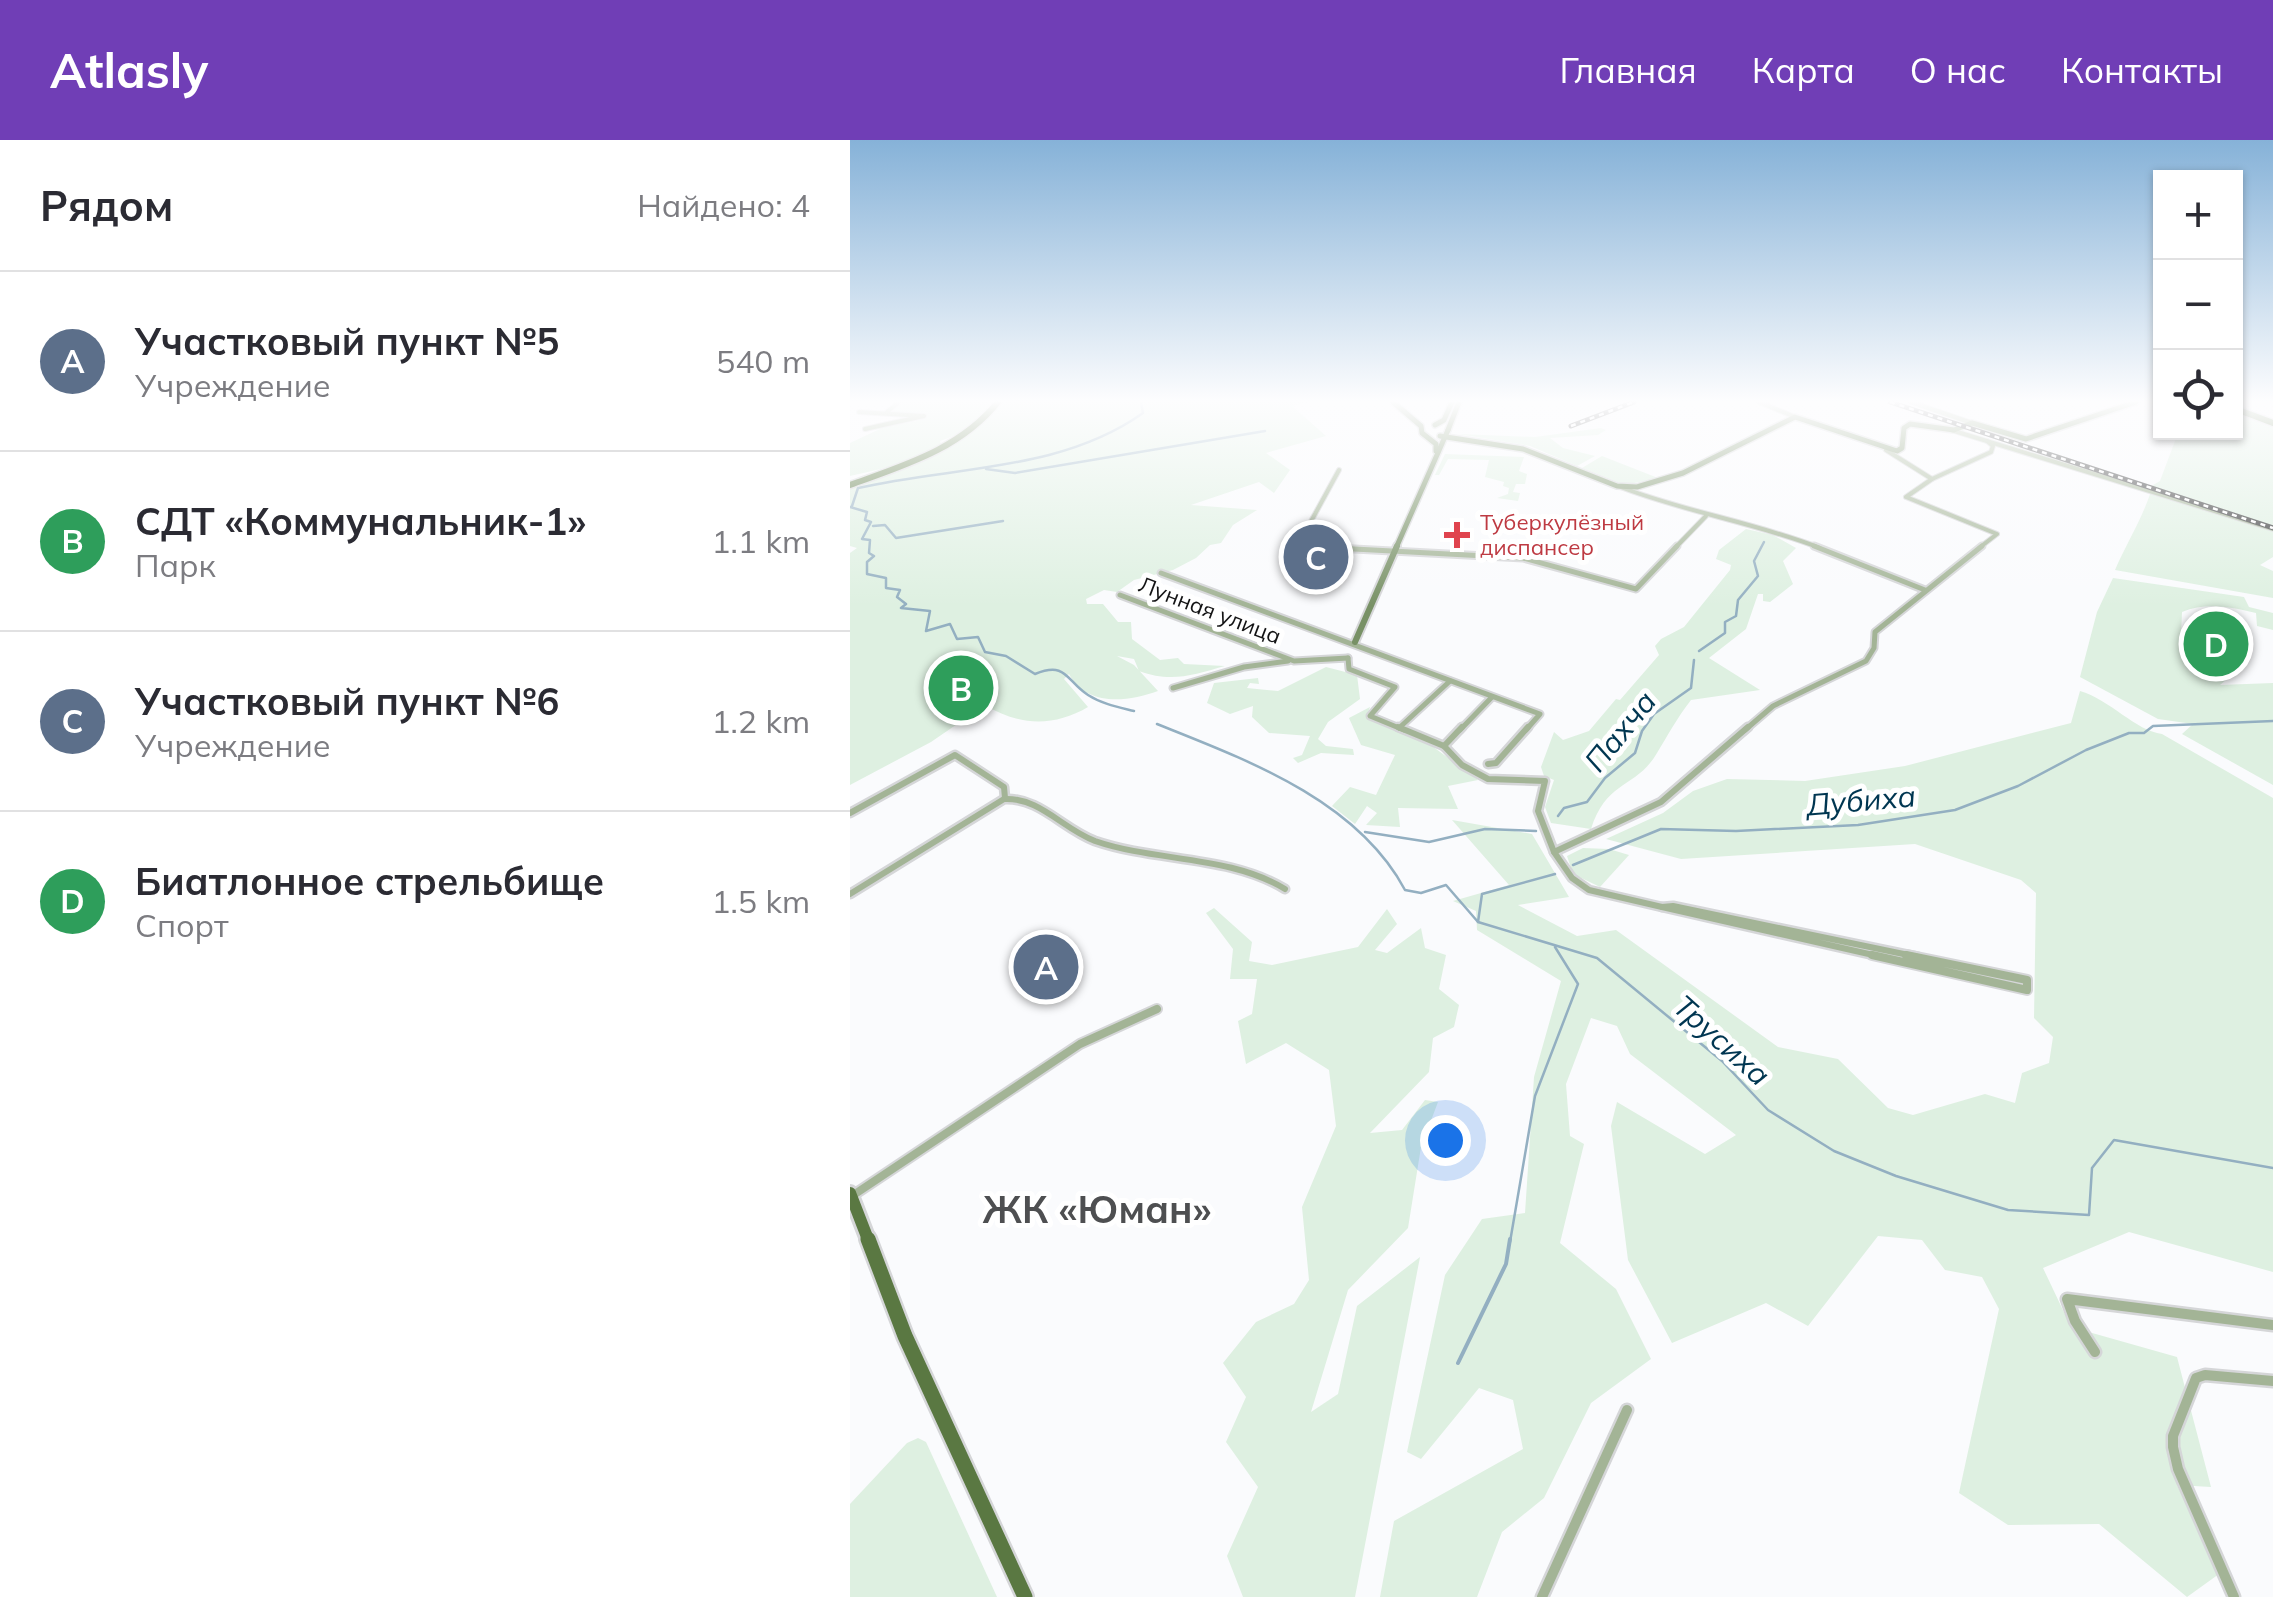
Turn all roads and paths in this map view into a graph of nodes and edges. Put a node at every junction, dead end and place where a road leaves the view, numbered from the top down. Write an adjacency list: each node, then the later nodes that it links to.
1 (884, 470): 10 (main road)
2 (1339, 470): 16 (street)
3 (1428, 470): 16 (street)
4 (1576, 470): 12 (street)
5 (1682, 470): 11 (street)
6 (1920, 470): 9 (street)
7 (1953, 470): 9 (street)
8 (2081, 470): 15 (street)
9 (1932, 479): 18 (street)
10 (850, 484)
11 (1650, 485): 12 (street); 13 (street)
12 (1617, 486): 13 (street)
13 (1650, 499): 14 (street)
14 (1706, 516): 16 (street); 18 (street)
15 (2273, 529)
16 (1393, 552): 20 (street)
17 (1160, 573): 20 (street)
18 (1925, 590): 31 (street)
19 (1120, 595): 22 (street, Лунная улица)
20 (1355, 642): 21 (street); 23 (street)
21 (1348, 658): 22 (street, Лунная улица); 26 (street)
22 (1294, 661): 24 (street)
23 (1450, 680): 25 (street); 26 (street)
24 (1173, 688)
25 (1493, 697): 27 (street); 28 (street)
26 (1399, 728): 27 (street)
27 (1444, 746): 31 (street)
28 (1488, 764)
29 (1004, 799): 30 (street); 32 (street); 33 (street)
30 (850, 813)
31 (1554, 852): 34 (street)
32 (1284, 889)
33 (850, 894)
34 (2027, 985)
35 (1157, 1009): 36 (street)
36 (851, 1195): 41 (main road)
37 (2273, 1325): 38 (street)
38 (2095, 1352)
39 (2273, 1382): 43 (street)
40 (1627, 1410): 42 (street)
41 (1025, 1597)
42 (1542, 1597)
43 (2234, 1597)

